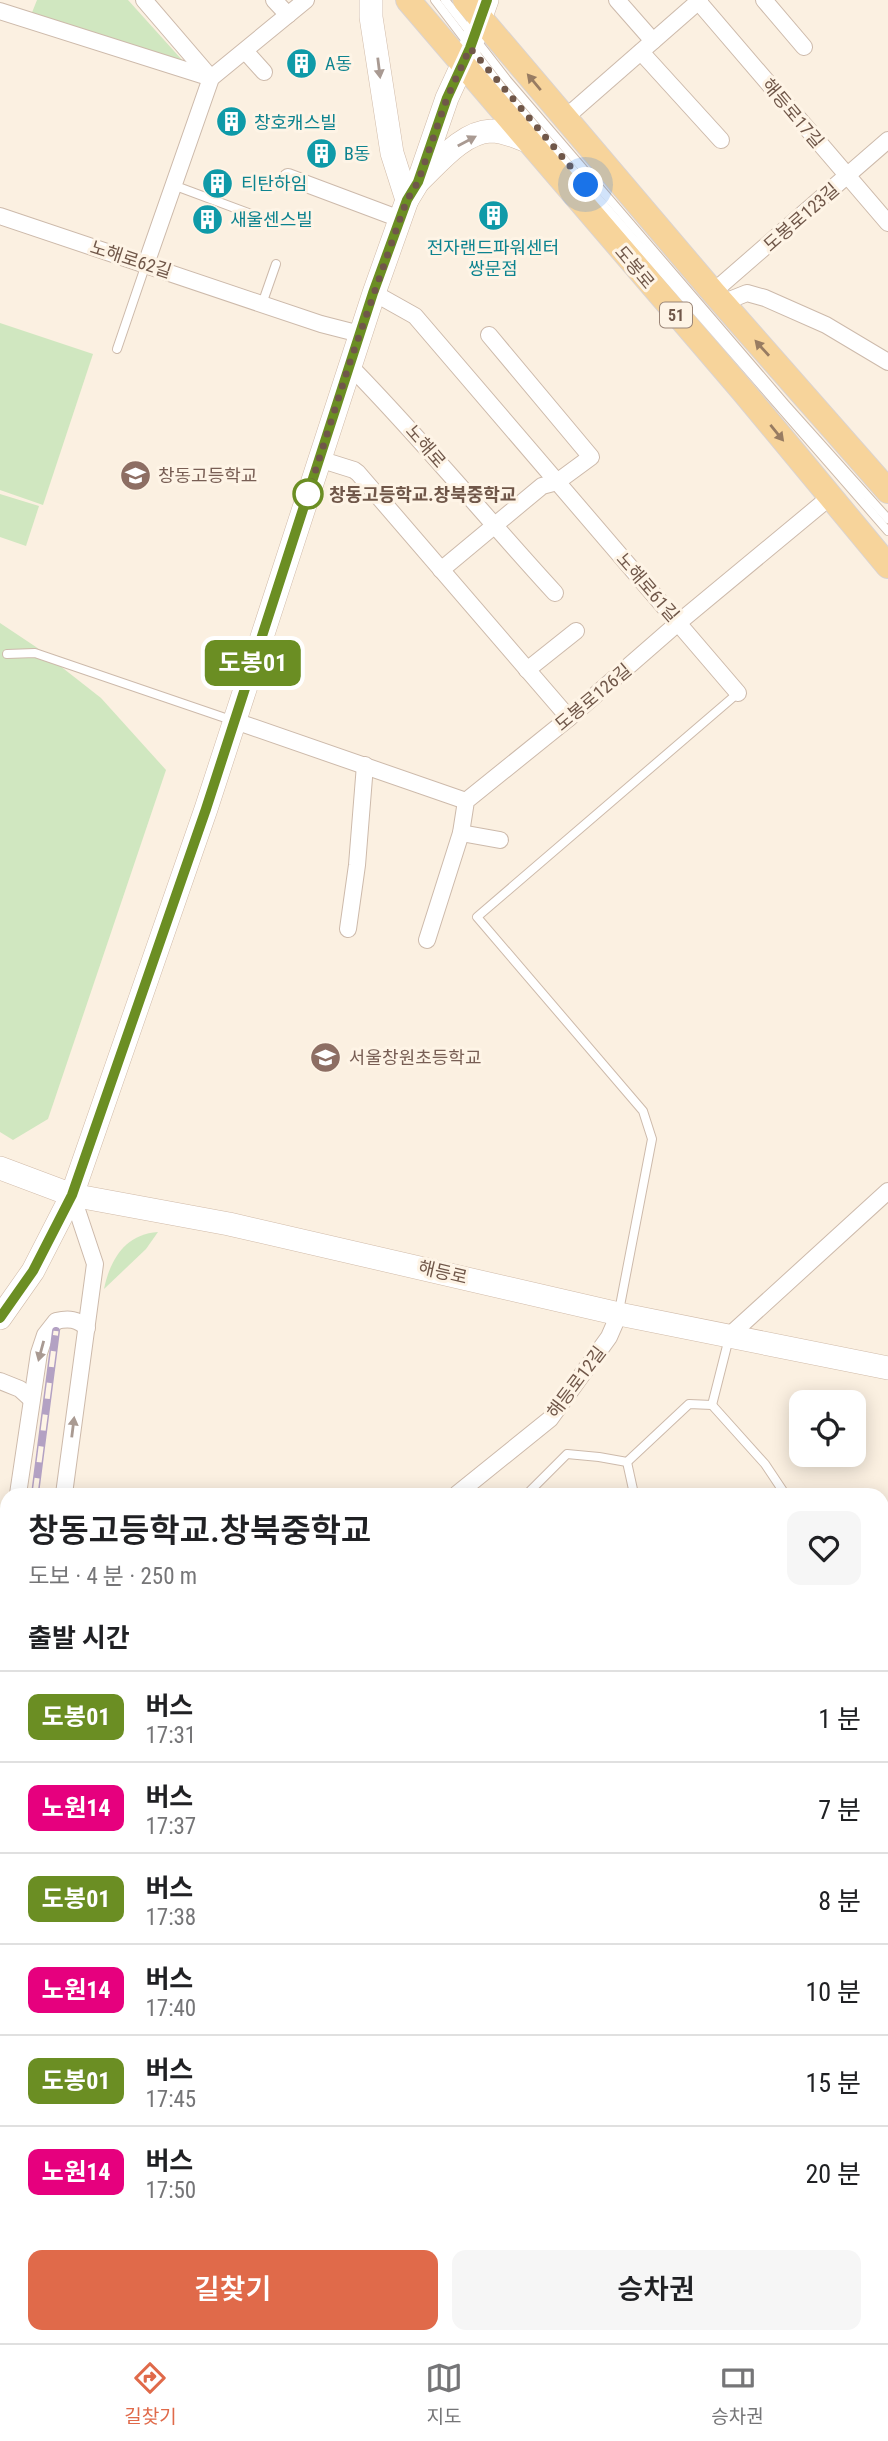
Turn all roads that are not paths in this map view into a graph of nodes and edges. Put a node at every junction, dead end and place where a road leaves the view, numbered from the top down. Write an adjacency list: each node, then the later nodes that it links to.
1 (144, 0): 18 (street)
2 (274, 0): 12 (street)
3 (306, 0): 12 (street)
4 (371, 0): 26 (main road, one-way to 26)
5 (408, 0): 13 (main road, 도봉로 / 51)
6 (435, 0): 13 (lane)
7 (445, 0): 13 (lane)
8 (617, 0): 14 (street)
9 (764, 0): 15 (street)
10 (699, 1): 14 (street); 23 (street, 해등로17길)
11 (0, 11): 18 (street)
12 (288, 15): 16 (street)
13 (473, 28): 19 (main road, 도봉로 / 51, one-way to 13); 22 (main road, 도봉로 / 51); 26 (main road); 44 (lane); 46 (lane)
14 (647, 46): 19 (street); 20 (street)
15 (804, 47)
16 (245, 51): 17 (street); 18 (street)
17 (264, 72)
18 (211, 78): 25 (street)
19 (565, 117): 33 (main road, 도봉로 / 51)
20 (721, 140)
21 (888, 140): 23 (street, 도봉로123길)
22 (528, 141): 26 (main road, one-way to 22); 43 (main road, 도봉로 / 51, one-way to 43)
23 (847, 176): 29 (street, 해등로17길); 33 (street, 도봉로123길)
24 (288, 177): 26 (street)
25 (173, 185): 28 (lane); 30 (street)
26 (408, 200): 32 (main road)
27 (0, 216): 30 (street, 노해로62길)
28 (259, 217)
29 (888, 223)
30 (146, 264): 34 (street, 노해로62길); 37 (lane)
31 (275, 264): 34 (lane)
32 (373, 293): 35 (main road); 41 (street, 노해로61길)
33 (718, 298): 38 (street); 42 (main road, 도봉로 / 51, one-way to 33)
34 (261, 304): 35 (street, 노해로62길)
35 (360, 334): 39 (main road)
36 (489, 335): 41 (street)
37 (117, 349)
38 (888, 362)
39 (349, 365): 40 (main road); 45 (street, 노해로)
40 (319, 459): 48 (street); 56 (main road)
41 (557, 482): 45 (street); 50 (street, 노해로61길)
42 (888, 491)
43 (830, 497): 47 (main road, 도봉로 / 51); 50 (street, 도봉로126길)
44 (888, 519)
45 (494, 526): 48 (street); 49 (street, 노해로)
46 (888, 531)
47 (888, 566)
48 (441, 570): 53 (street)
49 (555, 593)
50 (678, 623): 54 (street, 노해로61길); 55 (street, 도봉로126길)
51 (576, 631): 53 (street)
52 (7, 654): 56 (lane)
53 (527, 670): 55 (street)
54 (737, 693): 66 (lane)
55 (569, 718): 58 (street, 도봉로126길)
56 (235, 721): 57 (street); 65 (main road)
57 (365, 765): 58 (street); 61 (street)
58 (466, 801): 59 (street)
59 (461, 833): 60 (street); 62 (street)
60 (500, 840)
61 (348, 929)
62 (427, 940)
63 (0, 1168): 65 (main road, 해등로)
64 (888, 1191): 69 (street)
65 (72, 1195): 66 (main road, 해등로); 67 (main road); 68 (street)
66 (619, 1314): 69 (main road, 해등로); 77 (street, 해등로12길)
67 (0, 1318)
68 (87, 1328): 72 (street, one-way to 72); 76 (street, one-way to 68)
69 (730, 1335): 70 (main road, 해등로); 73 (lane)
70 (888, 1368)
71 (0, 1381): 72 (street)
72 (31, 1399): 75 (street)
73 (712, 1405): 74 (lane); 80 (lane)
74 (627, 1462): 78 (lane); 79 (lane)
75 (19, 1488)
76 (65, 1488)
77 (464, 1488)
78 (533, 1488)
79 (633, 1488)
80 (781, 1488)

